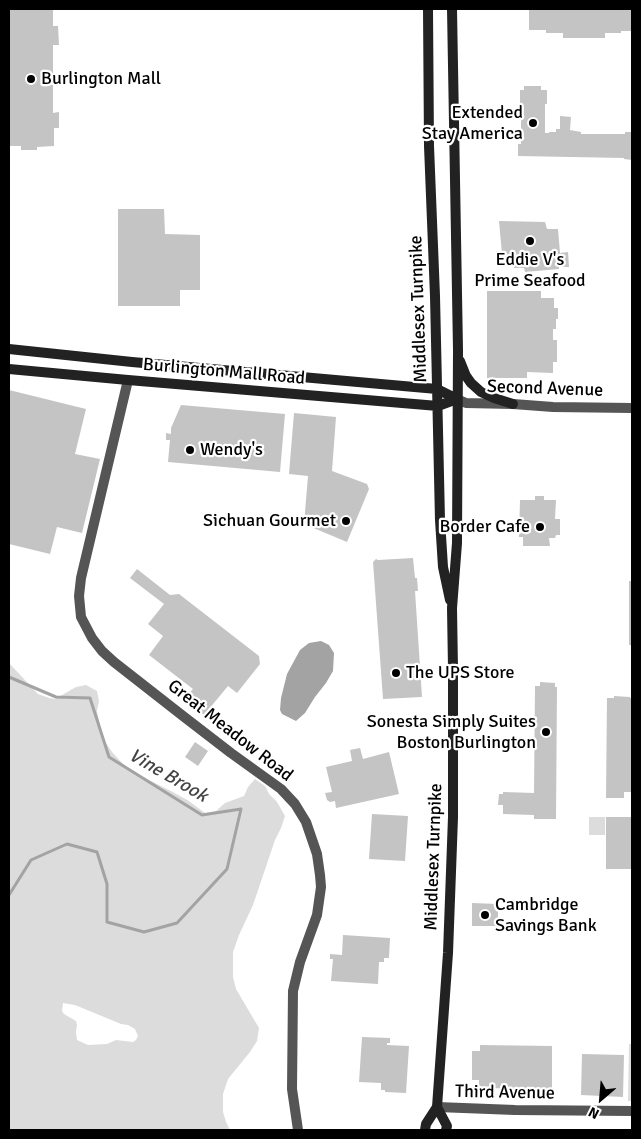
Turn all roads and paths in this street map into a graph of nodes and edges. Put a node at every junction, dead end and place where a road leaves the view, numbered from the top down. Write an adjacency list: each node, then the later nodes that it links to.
1 (428, 9): 8 (main road, Middlesex Turnpike)
2 (452, 9): 4 (main road, Middlesex Turnpike)
3 (9, 349): 5 (main road, Burlington Mall Road)
4 (458, 350): 9 (main road, Middlesex Turnpike); 10 (main road)
5 (132, 362): 7 (main road); 8 (main road, Burlington Mall Road)
6 (9, 369): 7 (main road, Burlington Mall Road)
7 (128, 380): 11 (main road, Burlington Mall Road); 16 (street, Great Meadow Road)
8 (437, 389): 9 (main road); 11 (main road, Middlesex Turnpike)
9 (457, 399): 10 (street, Second Avenue); 11 (main road); 13 (main road, Middlesex Turnpike)
10 (513, 404): 12 (street, Second Avenue)
11 (438, 406): 13 (main road, Middlesex Turnpike)
12 (632, 408)
13 (452, 608): 14 (main road, Middlesex Turnpike)
14 (437, 1107): 15 (street, Third Avenue); 17 (main road, Middlesex Turnpike); 18 (main road, Middlesex Turnpike)
15 (632, 1111)
16 (298, 1130)
17 (425, 1130)
18 (446, 1130)

